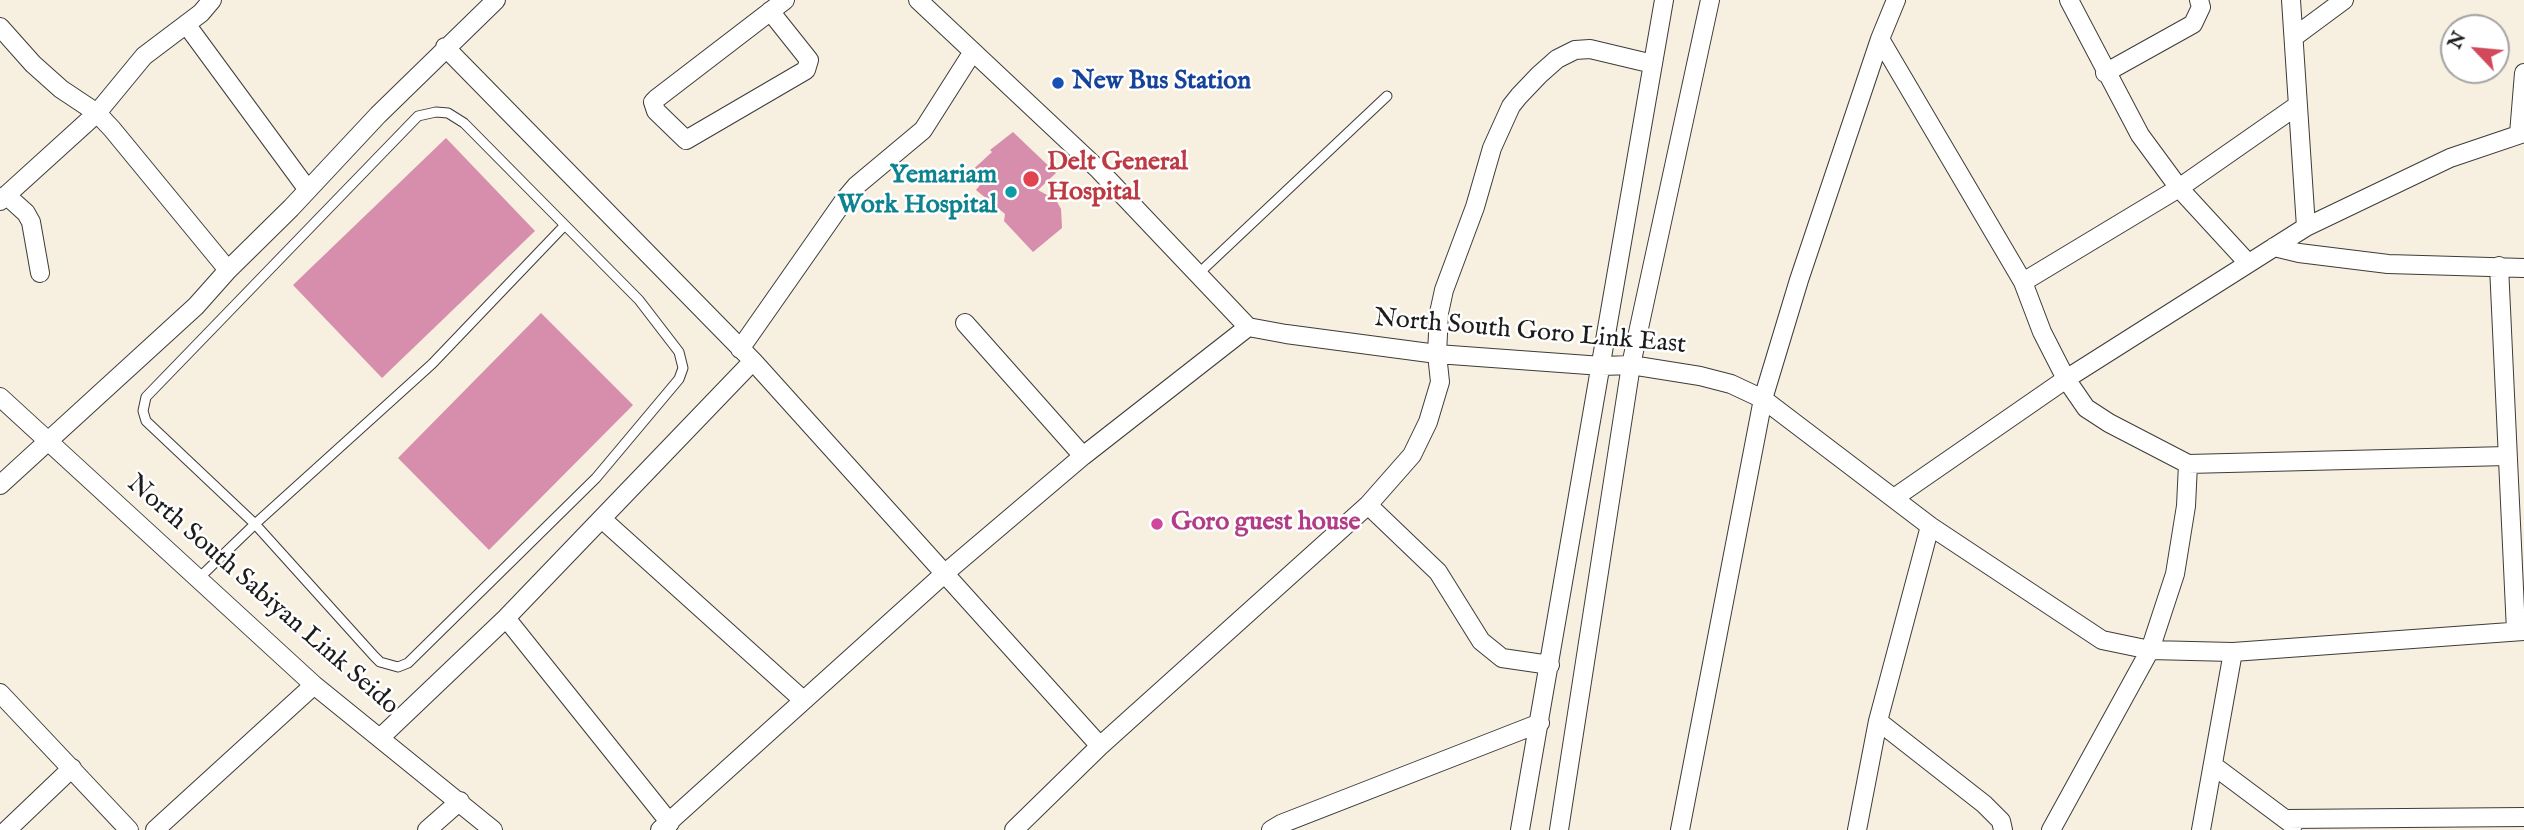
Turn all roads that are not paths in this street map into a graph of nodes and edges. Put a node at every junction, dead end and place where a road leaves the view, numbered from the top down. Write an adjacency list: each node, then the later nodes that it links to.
1 (212, 0): 13 (street)
2 (496, 0): 17 (street)
3 (785, 0): 12 (street)
4 (918, 0): 18 (street)
5 (1664, 0): 19 (street)
6 (1710, 0): 44 (street)
7 (1896, 0): 16 (street)
8 (2069, 0): 20 (street)
9 (2199, 0): 20 (street)
10 (2291, 0): 15 (street)
11 (2344, 0): 15 (street)
12 (770, 12): 12 (street)
13 (186, 24): 24 (street); 27 (street)
14 (0, 27): 24 (street)
15 (2294, 37): 23 (street)
16 (1880, 39): 38 (street); 48 (street)
17 (445, 47): 27 (street); 41 (street)
18 (972, 53): 37 (street); 41 (street)
19 (1653, 65): 42 (street); 45 (street)
20 (2105, 73): 26 (street)
21 (2524, 73): 25 (street)
22 (1387, 96): 37 (lane)
23 (2298, 105): 26 (street); 30 (street)
24 (97, 113): 28 (street); 35 (street)
25 (2521, 133): 30 (street)
26 (2179, 188): 32 (street); 38 (street)
27 (308, 190): 35 (street)
28 (3, 198): 36 (street)
29 (565, 226): 57 (lane); 57 (lane); 57 (lane)
30 (2306, 227): 31 (street)
31 (2274, 247): 32 (street); 33 (street)
32 (2248, 263): 46 (street)
33 (2499, 266): 34 (street); 51 (street)
34 (2524, 268)
35 (228, 270): 49 (street)
36 (40, 273)
37 (1197, 275): 40 (street)
38 (2023, 282): 46 (street)
39 (965, 323): 50 (street)
40 (1248, 327): 42 (street, North South Goro Link East); 50 (street)
41 (740, 349): 43 (street)
42 (1437, 354): 45 (street, North South Goro Link East); 55 (street)
43 (753, 361): 56 (street); 59 (street)
44 (1631, 365): 45 (street, North South Goro Link East); 48 (street, North South Goro Link East); 87 (street)
45 (1602, 366): 65 (street)
46 (2066, 379): 52 (street); 54 (street)
47 (0, 397): 49 (street, North South Sabiyan Link Seido)
48 (1763, 399): 54 (street, North South Goro Link East); 88 (street)
49 (47, 441): 53 (street); 60 (street, North South Sabiyan Link Seido)
50 (1083, 456): 59 (street)
51 (2507, 456): 52 (street); 62 (street)
52 (2188, 464): 63 (street)
53 (0, 485)
54 (1894, 498): 58 (street, North South Goro Link East)
55 (1368, 505): 65 (street); 72 (street)
56 (602, 519): 61 (street); 68 (street)
57 (255, 524): 60 (lane)
58 (1930, 526): 63 (street, North South Goro Link East); 69 (street)
59 (944, 574): 68 (street); 72 (street)
60 (198, 579): 66 (street, North South Sabiyan Link Seido)
61 (506, 618): 71 (street); 79 (street)
62 (2520, 631): 64 (street, North South Goro Link East)
63 (2150, 650): 64 (street, North South Goro Link East); 91 (street)
64 (2233, 652): 73 (street)
65 (1550, 665): 70 (street)
66 (314, 685): 71 (street, North South Sabiyan Link Seido); 82 (street)
67 (0, 693): 74 (street)
68 (803, 700): 79 (street)
69 (1878, 720): 89 (street); 90 (street)
70 (1540, 723): 80 (street); 86 (street)
71 (381, 737): 75 (street, North South Sabiyan Link Seido)
72 (1100, 746): 85 (street)
73 (2214, 766): 78 (street); 92 (street)
74 (72, 768): 77 (street); 81 (street)
75 (460, 801): 83 (street); 84 (street, North South Sabiyan Link Seido)
76 (2524, 817): 78 (street)
77 (6, 824)
78 (2292, 824)
79 (665, 826)
80 (1282, 828)
81 (128, 830)
82 (155, 830)
83 (427, 830)
84 (493, 830)
85 (1014, 830)
86 (1520, 830)
87 (1559, 830)
88 (1680, 830)
89 (1857, 830)
90 (2003, 830)
91 (2051, 830)
92 (2201, 830)

